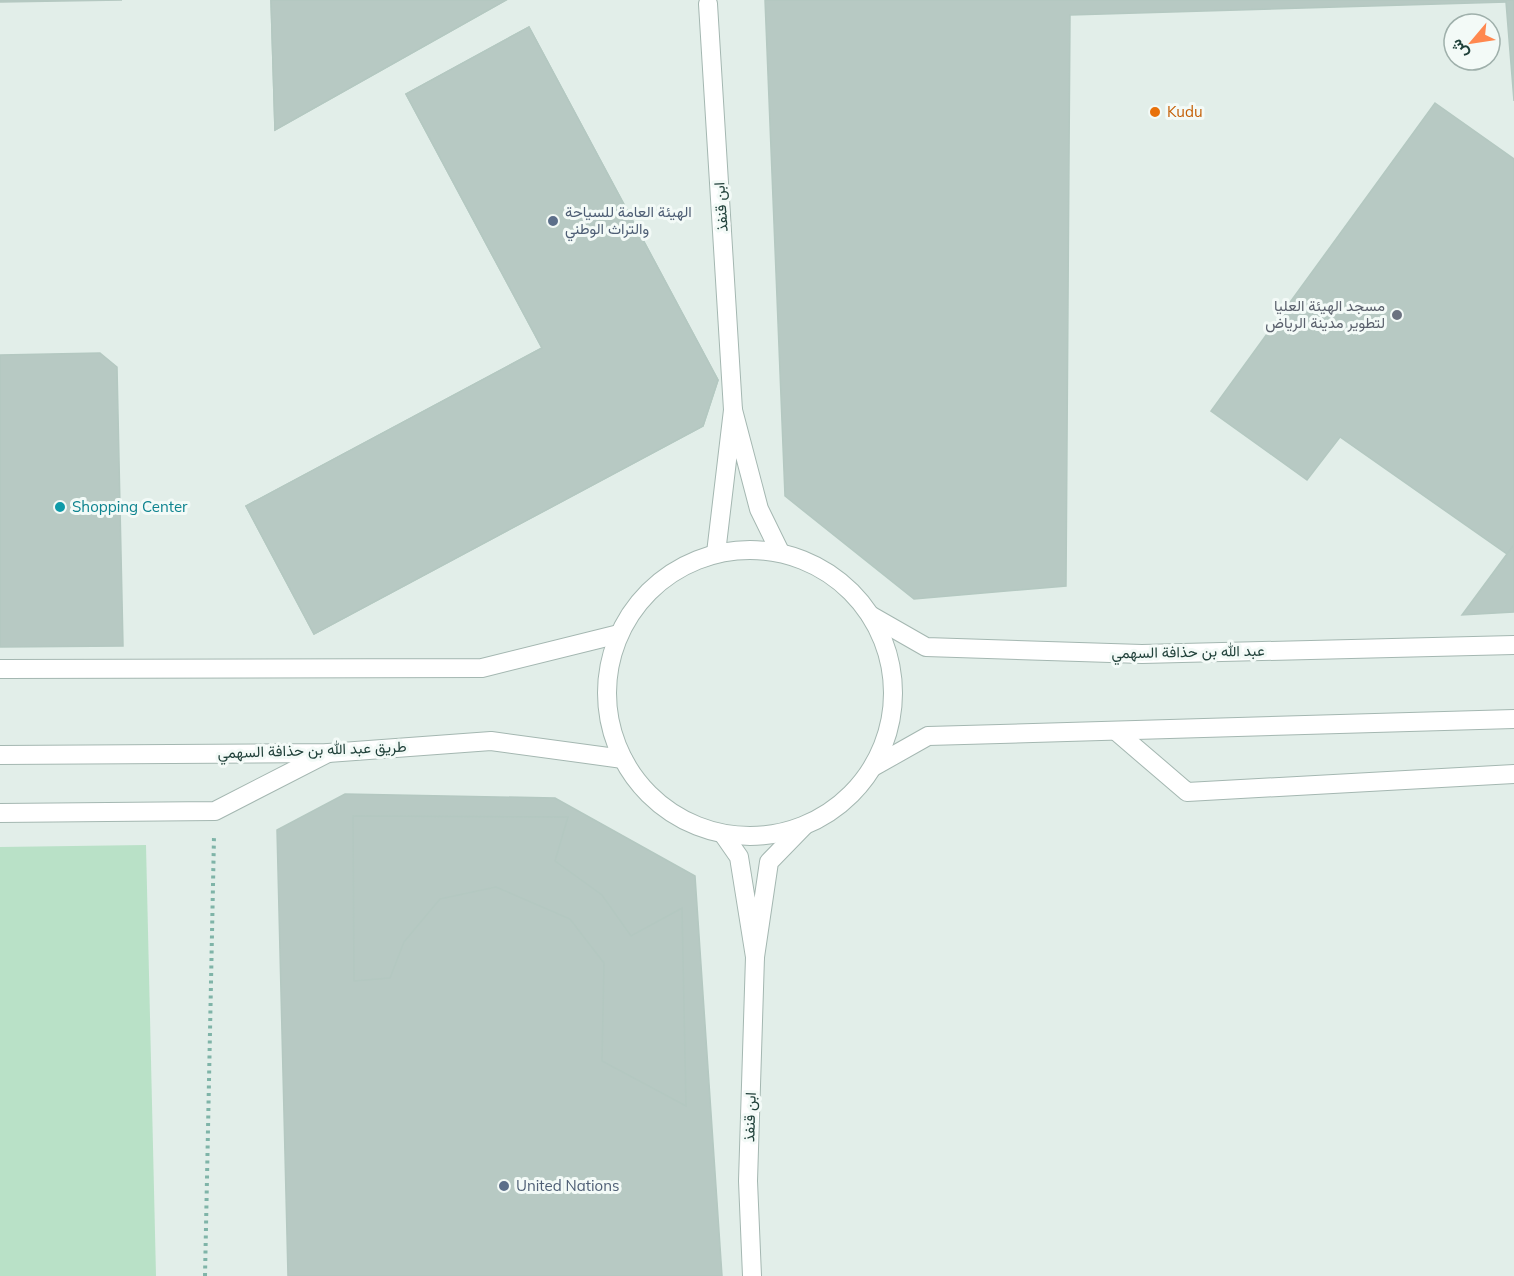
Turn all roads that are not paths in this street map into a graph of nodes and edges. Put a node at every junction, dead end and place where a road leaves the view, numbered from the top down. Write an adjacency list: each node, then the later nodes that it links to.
1 (708, 1): 2 (street, ابن قنفذ)
2 (734, 410): 3 (street); 4 (street)
3 (780, 552): 4 (street); 5 (street)
4 (716, 553): 6 (street)
5 (870, 615): 7 (street, عبد الله بن حذافة السهمي); 14 (street)
6 (619, 634): 8 (street); 13 (street)
7 (1514, 645)
8 (0, 669)
9 (1514, 718): 10 (street)
10 (1118, 732): 14 (street); 15 (street)
11 (328, 753): 12 (street, طريق عبد الله بن حذافة السهمي); 13 (street, طريق عبد الله بن حذافة السهمي); 16 (street)
12 (0, 755)
13 (623, 759): 18 (street)
14 (873, 767): 17 (street)
15 (1514, 774)
16 (0, 813)
17 (804, 826): 18 (street); 19 (street)
18 (723, 834): 19 (street)
19 (755, 957): 20 (street, ابن قنفذ)
20 (752, 1276)

